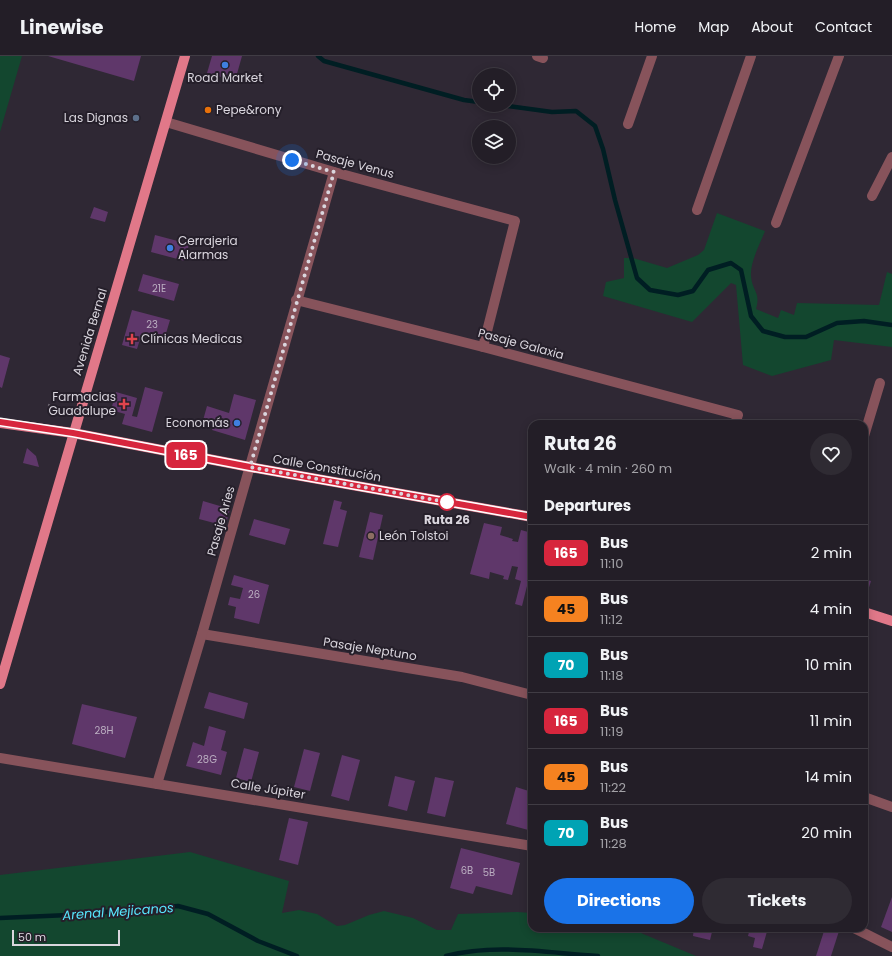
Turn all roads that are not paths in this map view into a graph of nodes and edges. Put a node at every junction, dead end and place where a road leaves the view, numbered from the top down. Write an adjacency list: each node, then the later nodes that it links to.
1 (185, 56): 5 (main road, Avenida Bernal)
2 (652, 56): 6 (street)
3 (751, 56): 10 (street)
4 (839, 56): 11 (street)
5 (166, 122): 8 (street, Pasaje Venus); 18 (main road, Avenida Bernal)
6 (628, 124)
7 (892, 157): 9 (street)
8 (334, 172): 12 (street, Pasaje Aries); 13 (street, Pasaje Venus)
9 (872, 196)
10 (696, 210)
11 (776, 224)
12 (296, 300): 13 (street, Pasaje Galaxia); 19 (street, Pasaje Aries)
13 (483, 347): 15 (street, Pasaje Galaxia)
14 (880, 383): 17 (street)
15 (736, 420)
16 (0, 422): 18 (main road, Calle Constitución)
17 (868, 423)
18 (73, 433): 19 (main road, Calle Constitución); 24 (main road, Avenida Bernal)
19 (250, 467): 20 (main road, Calle Constitución); 23 (street, Pasaje Aries)
20 (528, 516)
21 (868, 613): 22 (main road)
22 (892, 621)
23 (202, 634): 25 (street, Pasaje Neptuno); 27 (street, Pasaje Aries)
24 (0, 684)
25 (528, 694)
26 (0, 758): 27 (street, Calle Júpiter)
27 (157, 784): 30 (street, Calle Júpiter)
28 (868, 798): 29 (street)
29 (892, 807)
30 (528, 845)
31 (862, 932): 32 (street)
32 (892, 947)

